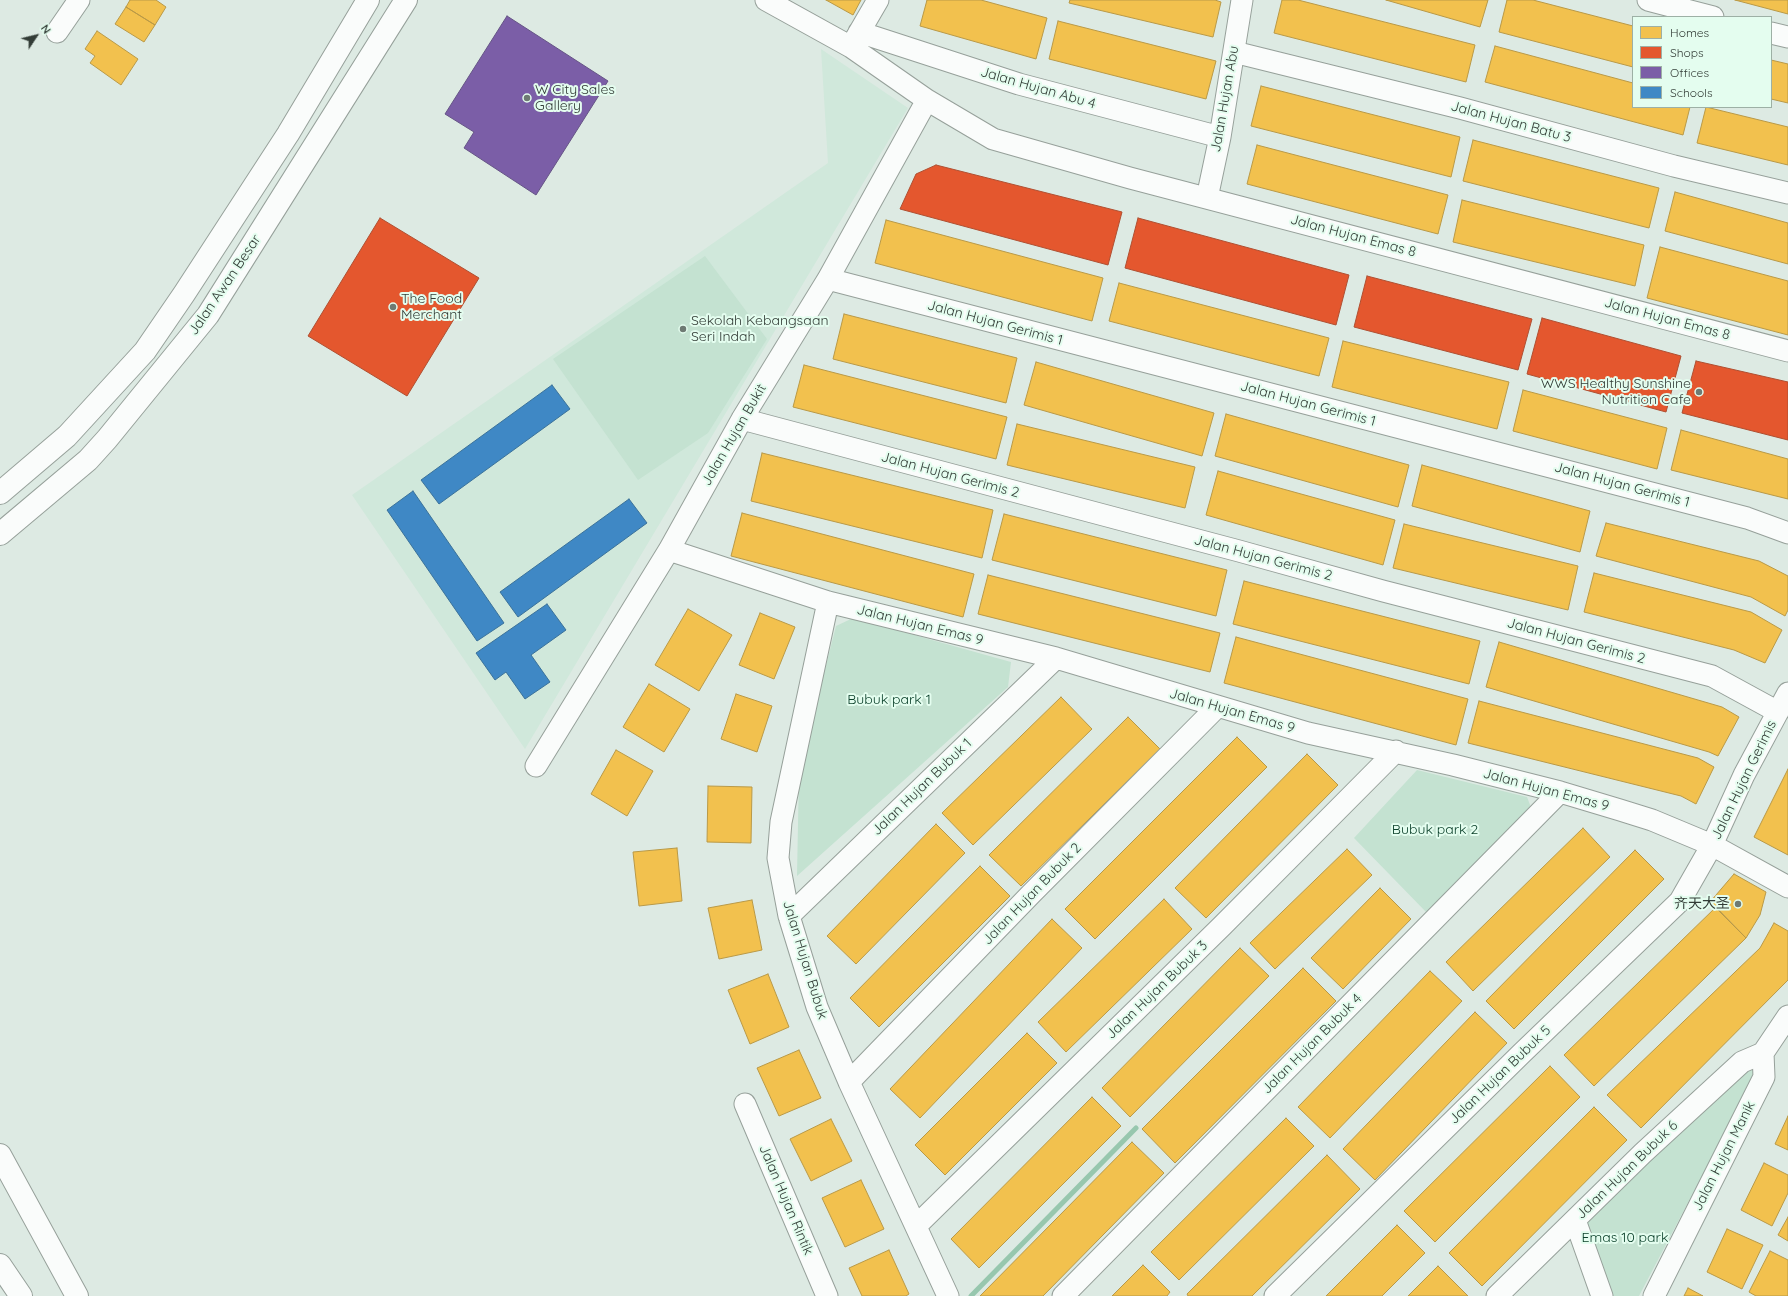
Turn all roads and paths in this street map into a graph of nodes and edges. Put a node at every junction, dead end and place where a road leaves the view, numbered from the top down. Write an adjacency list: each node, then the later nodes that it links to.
1 (79, 0): 9 (street)
2 (368, 0): 21 (main road, Jalan Awan Besar)
3 (406, 0): 23 (main road, Jalan Awan Besar)
4 (766, 0): 12 (street)
5 (878, 0): 12 (street)
6 (1242, 0): 13 (street, Jalan Hujan Abu)
7 (1648, 0): 8 (street)
8 (1709, 16)
9 (57, 32)
10 (1772, 33): 11 (street)
11 (1788, 37)
12 (855, 40): 14 (street, Jalan Hujan Emas 8); 15 (street, Jalan Hujan Abu 4)
13 (1234, 52): 15 (street, Jalan Hujan Abu); 16 (street, Jalan Hujan Batu 3)
14 (927, 100): 17 (street, Jalan Hujan Emas 8); 18 (street, Jalan Hujan Bukit)
15 (1220, 137): 17 (street, Jalan Hujan Abu)
16 (1788, 193)
17 (1207, 198): 19 (street, Jalan Hujan Emas 8)
18 (828, 279): 20 (street, Jalan Hujan Bukit); 22 (street, Jalan Hujan Gerimis 1)
19 (1788, 351)
20 (742, 419): 24 (street, Jalan Hujan Bukit); 29 (street, Jalan Hujan Gerimis 2)
21 (0, 493)
22 (1788, 533)
23 (0, 534)
24 (669, 550): 25 (street, Jalan Hujan Emas 9); 31 (street, Jalan Hujan Bukit)
25 (828, 602): 26 (street, Jalan Hujan Emas 9); 35 (street, Jalan Hujan Bubuk)
26 (1056, 658): 28 (street, Jalan Hujan Emas 9); 35 (street, Jalan Hujan Bubuk 1)
27 (1788, 694): 29 (street, Jalan Hujan Gerimis)
28 (1217, 707): 30 (street, Jalan Hujan Emas 9); 38 (street, Jalan Hujan Bubuk 2)
29 (1778, 712): 33 (street, Jalan Hujan Gerimis)
30 (1396, 752): 32 (street, Jalan Hujan Emas 9); 42 (street, Jalan Hujan Bubuk 3)
31 (536, 766)
32 (1560, 792): 33 (street, Jalan Hujan Emas 9); 48 (street, Jalan Hujan Bubuk 4)
33 (1712, 845): 34 (street, Jalan Hujan Emas 9); 49 (street, Jalan Hujan Bubuk 5)
34 (1788, 887)
35 (789, 916): 38 (street, Jalan Hujan Bubuk)
36 (1788, 1016): 37 (street)
37 (1763, 1053): 41 (street, Jalan Hujan Bubuk 6); 52 (street, Jalan Hujan Manik)
38 (849, 1082): 42 (street, Jalan Hujan Bubuk)
39 (745, 1104): 46 (street, Jalan Hujan Rintik)
40 (0, 1155): 45 (main road)
41 (1575, 1220): 50 (street, Jalan Hujan Bubuk 6); 51 (street)
42 (916, 1226): 47 (street, Jalan Hujan Bubuk)
43 (0, 1264): 44 (main road)
44 (21, 1296)
45 (77, 1296)
46 (827, 1296)
47 (948, 1296)
48 (1063, 1296)
49 (1275, 1296)
50 (1497, 1296)
51 (1602, 1296)
52 (1654, 1296)

